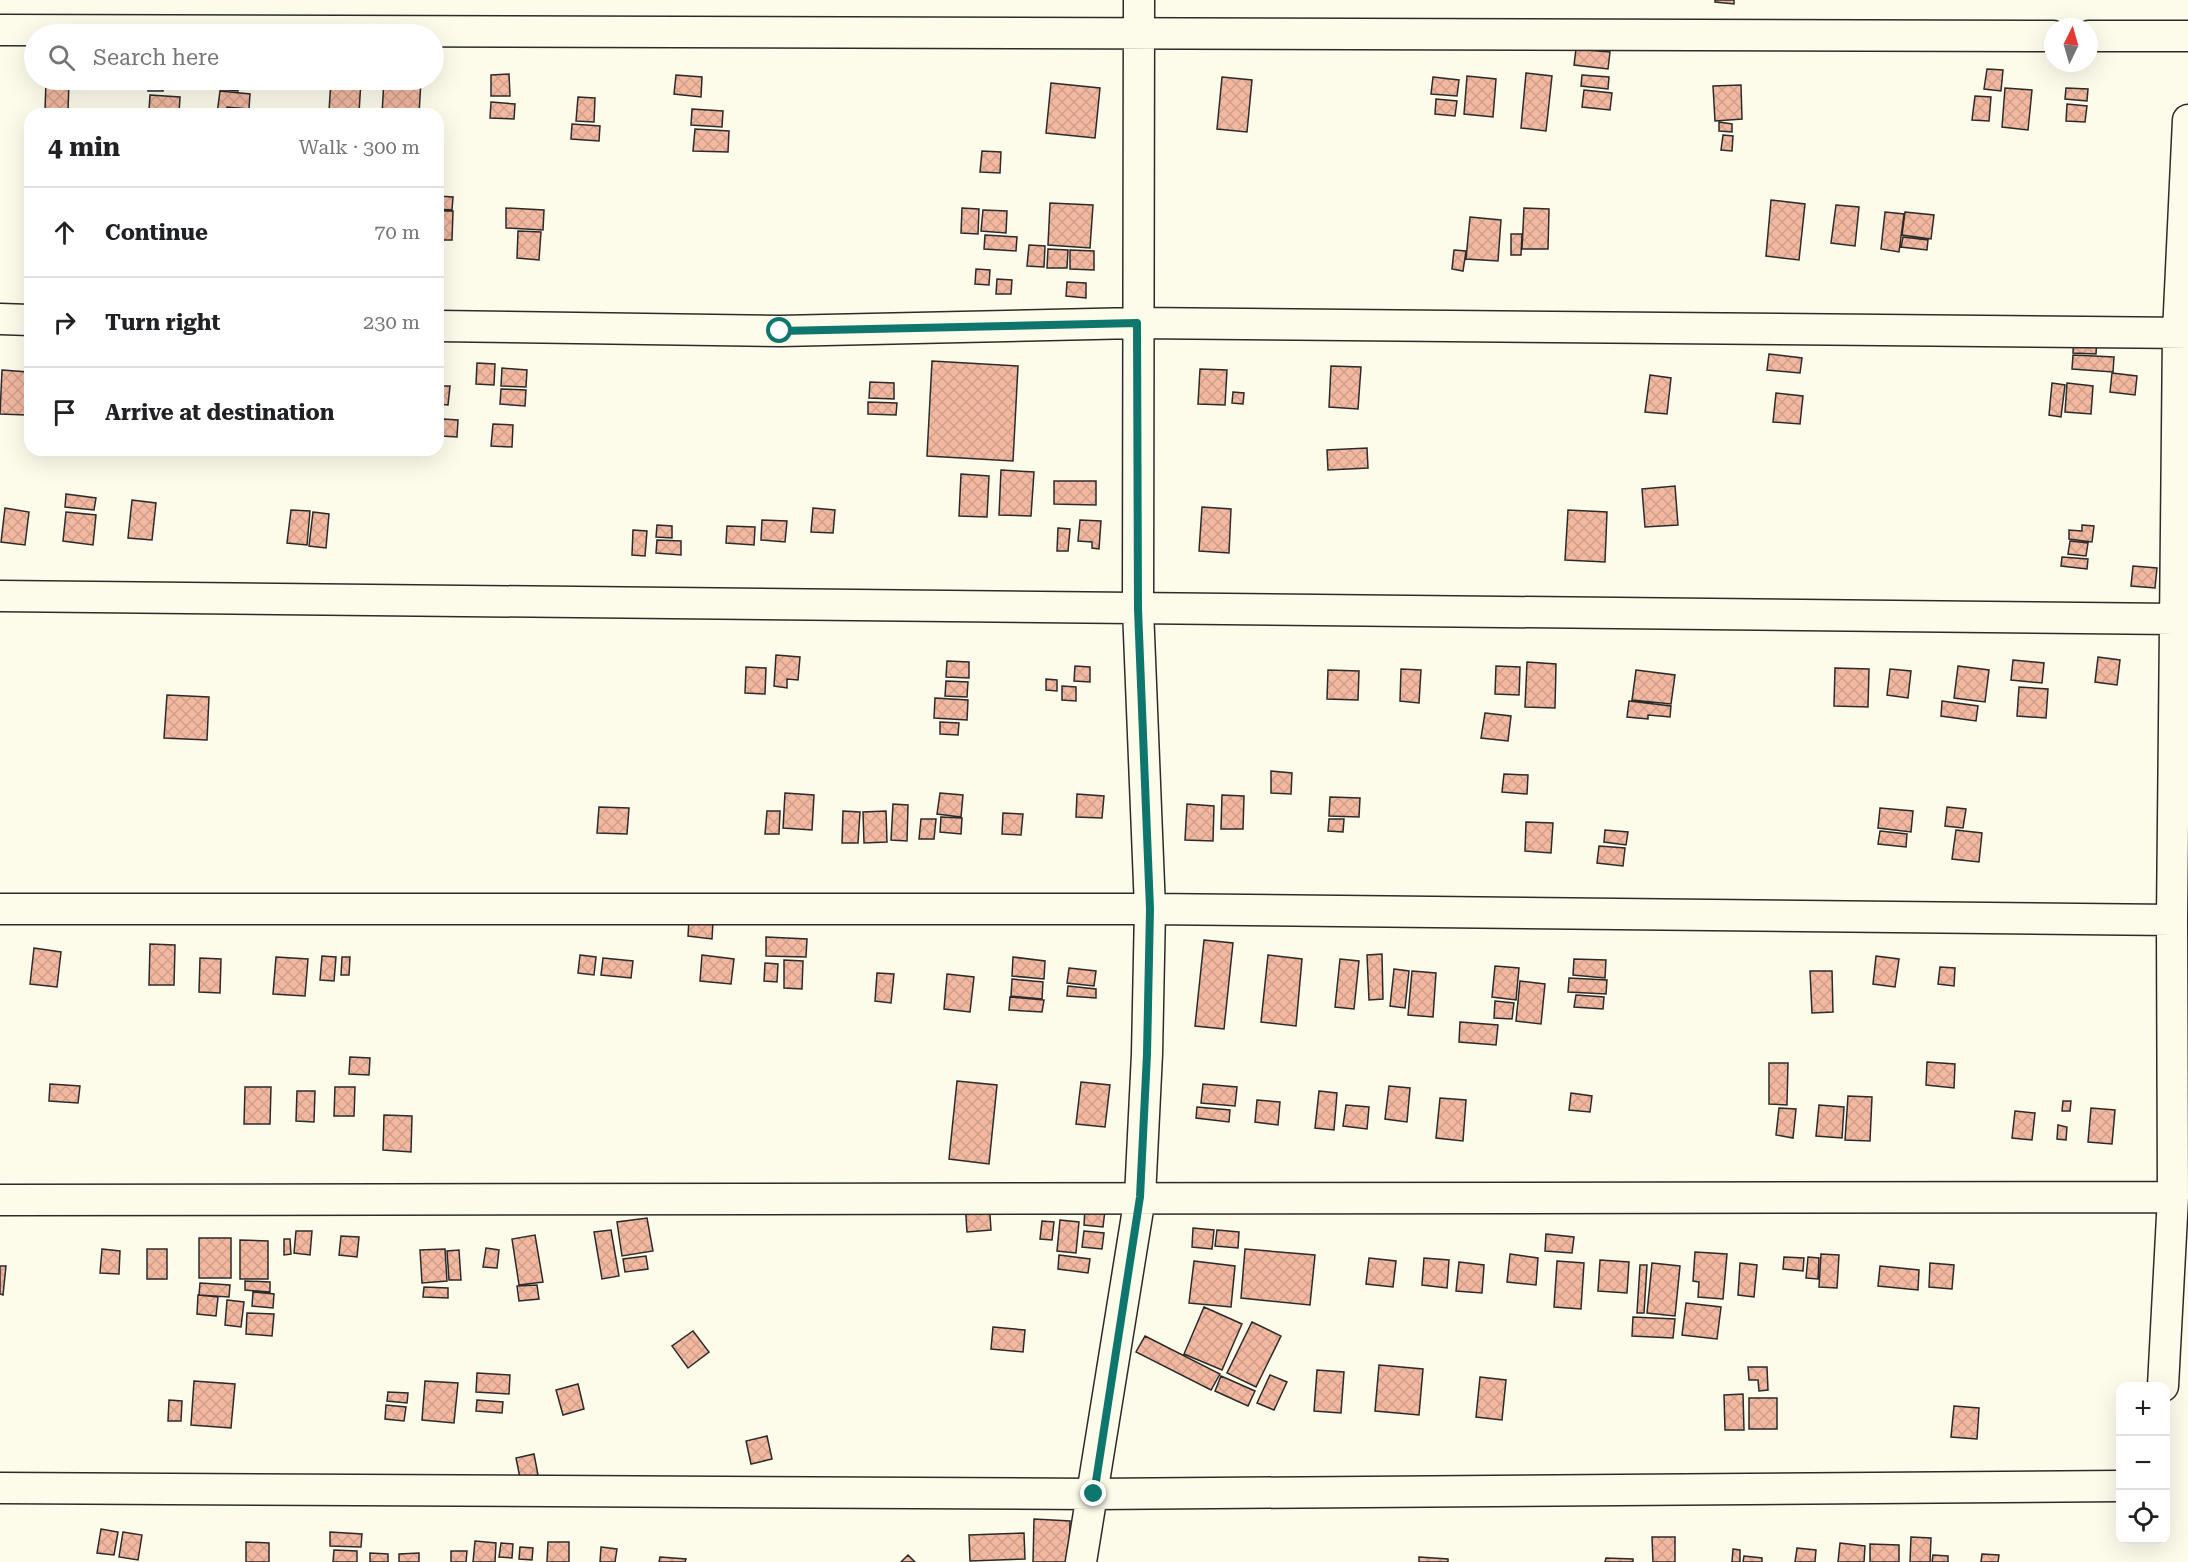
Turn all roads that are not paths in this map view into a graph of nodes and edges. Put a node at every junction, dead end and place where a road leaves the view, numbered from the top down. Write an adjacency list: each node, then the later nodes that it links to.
1 (1138, 0): 5 (street)
2 (0, 30): 3 (street)
3 (24, 30)
4 (444, 31): 5 (street)
5 (1138, 33): 6 (street); 12 (street)
6 (2044, 36)
7 (2098, 36): 8 (street)
8 (2188, 36)
9 (2188, 120): 14 (street)
10 (0, 320): 11 (street)
11 (24, 320)
12 (1137, 323): 13 (street); 14 (street); 16 (street)
13 (444, 326)
14 (2183, 333): 17 (street)
15 (0, 596): 16 (street)
16 (1138, 609): 17 (street); 19 (street)
17 (2175, 619): 20 (street)
18 (0, 909): 19 (street)
19 (1150, 909): 20 (street); 21 (street)
20 (2172, 920): 22 (street)
21 (1140, 1197): 22 (street); 23 (street); 27 (street)
22 (2173, 1197): 24 (street)
23 (0, 1200)
24 (2163, 1382)
25 (2116, 1486): 27 (street)
26 (0, 1488): 27 (street)
27 (1094, 1494): 28 (street)
28 (1081, 1562)

